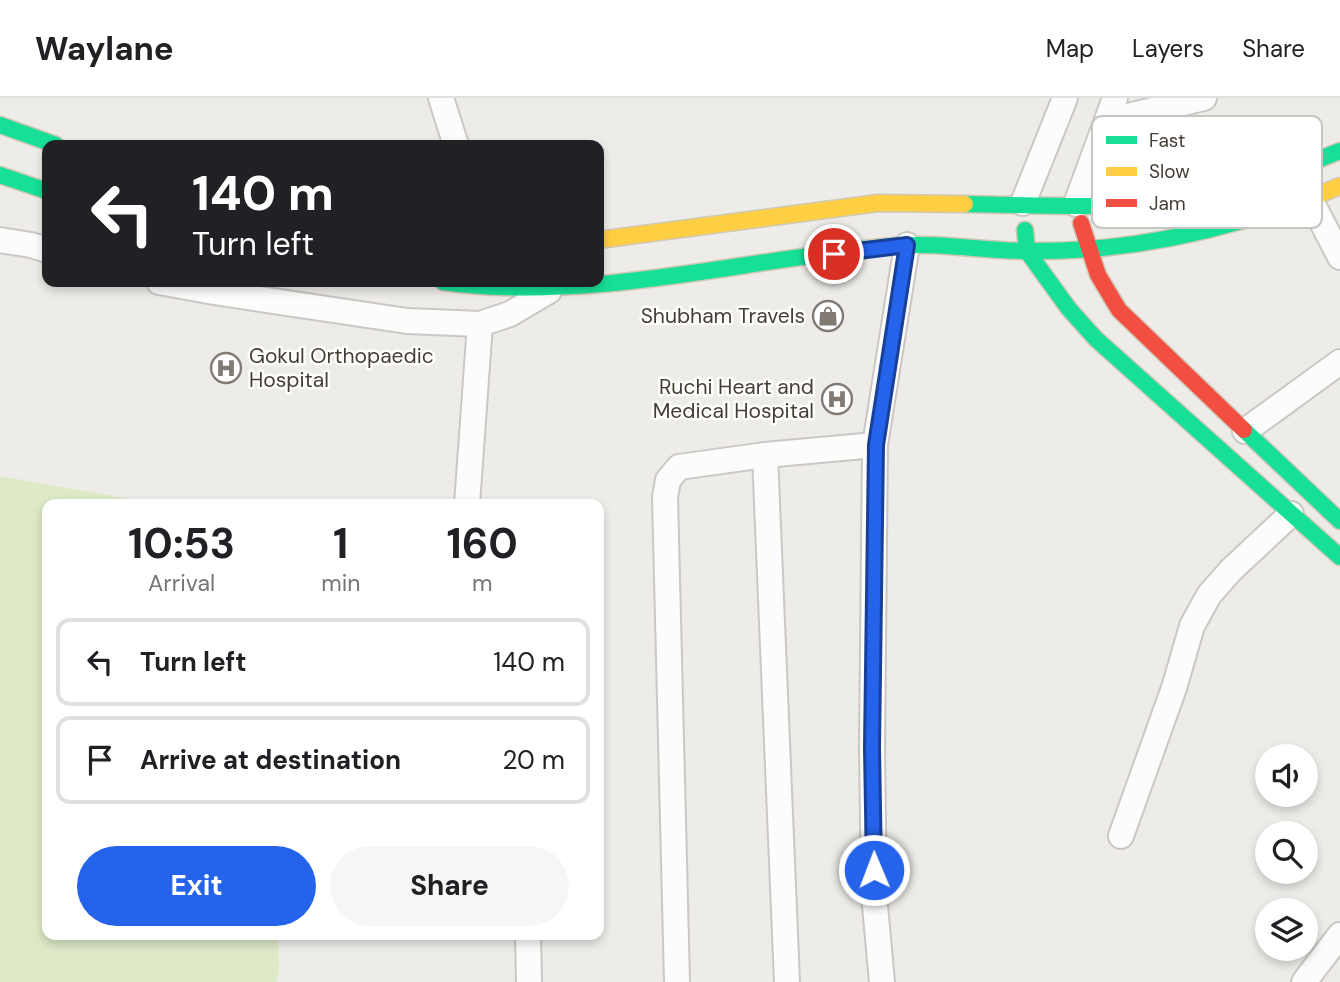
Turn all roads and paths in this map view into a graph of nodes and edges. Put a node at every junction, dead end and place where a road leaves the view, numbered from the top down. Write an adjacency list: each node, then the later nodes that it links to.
1 (441, 98): 7 (street)
2 (1065, 98): 15 (street)
3 (1204, 98): 4 (street)
4 (1111, 110)
5 (0, 125): 6 (main road)
6 (42, 140)
7 (454, 140)
8 (1340, 150): 9 (main road)
9 (1322, 157)
10 (1092, 161): 16 (street)
11 (0, 175): 13 (main road)
12 (1340, 186): 14 (main road)
13 (42, 189)
14 (1322, 194)
15 (1024, 203): 16 (main road); 20 (main road); 25 (main road)
16 (1076, 204): 17 (main road); 24 (main road)
17 (1092, 204)
18 (1322, 222): 26 (street)
19 (1217, 228): 24 (main road)
20 (604, 239)
21 (0, 240): 23 (street)
22 (907, 245): 25 (main road); 27 (main road); 35 (street)
23 (42, 248)
24 (1087, 248): 25 (main road); 34 (main road)
25 (1027, 251): 38 (main road)
26 (1340, 257)
27 (604, 283)
28 (191, 287): 32 (street)
29 (474, 287): 31 (main road)
30 (571, 287): 31 (main road)
31 (553, 289): 32 (street)
32 (480, 324): 37 (street)
33 (1340, 362): 34 (street)
34 (1245, 431): 39 (main road)
35 (876, 445): 36 (street); 47 (street)
36 (765, 455): 45 (street); 46 (street)
37 (467, 499)
38 (1291, 514): 40 (main road); 41 (street)
39 (1340, 521)
40 (1340, 556)
41 (1121, 836)
42 (1340, 935): 48 (street)
43 (528, 940): 44 (street)
44 (530, 982)
45 (677, 982)
46 (787, 982)
47 (882, 982)
48 (1304, 982)

